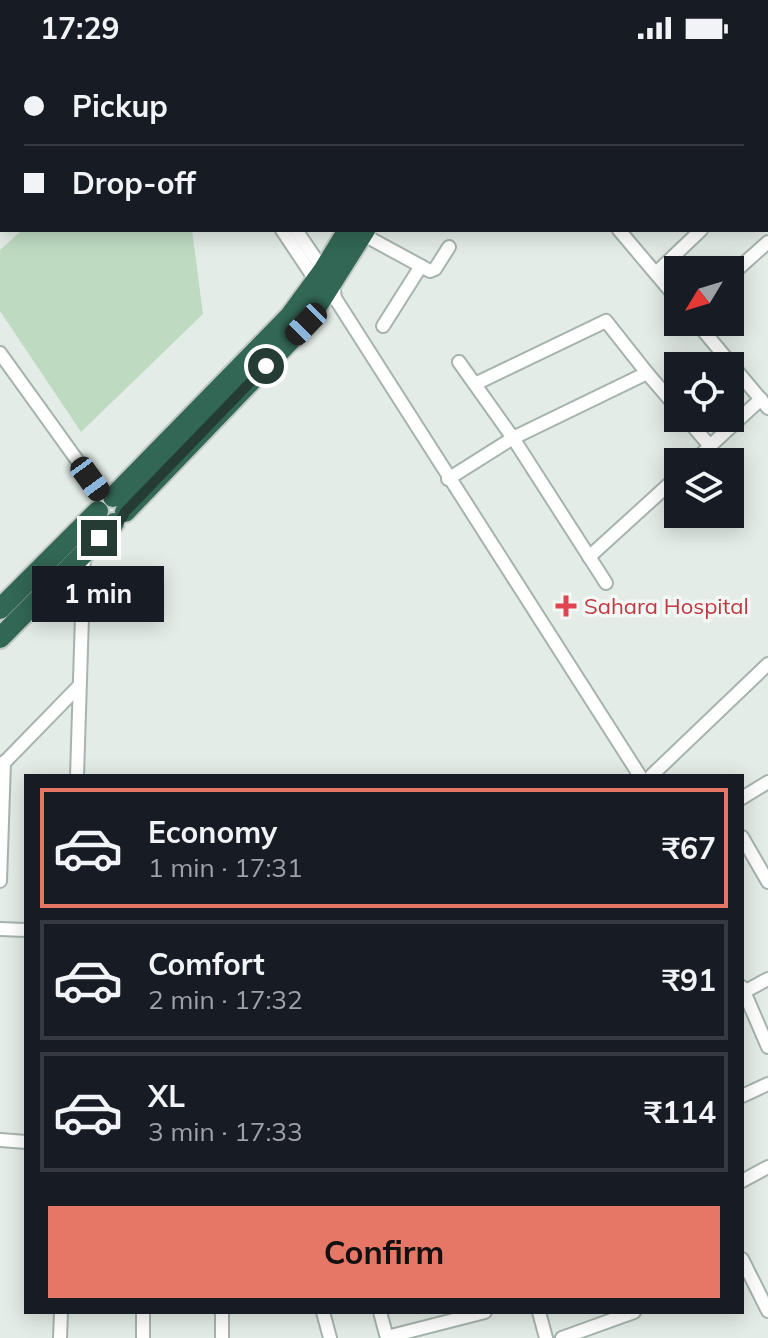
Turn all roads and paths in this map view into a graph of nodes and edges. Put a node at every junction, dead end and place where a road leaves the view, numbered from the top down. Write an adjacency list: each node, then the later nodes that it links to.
1 (284, 232): 13 (street)
2 (297, 232): 13 (street)
3 (357, 232): 13 (highway)
4 (360, 232): 10 (street)
5 (621, 232): 11 (street)
6 (693, 233): 11 (street)
7 (768, 242): 9 (street)
8 (449, 247): 10 (street)
9 (744, 263)
10 (421, 266): 14 (street)
11 (656, 273): 12 (street)
12 (664, 283)
13 (327, 285): 25 (street); 27 (highway)
14 (383, 326)
15 (708, 336): 21 (street)
16 (0, 353): 27 (street)
17 (459, 362): 19 (street)
18 (647, 373): 19 (street); 20 (street); 23 (street)
19 (475, 384): 23 (street)
20 (664, 393)
21 (764, 404): 24 (street)
22 (698, 432): 24 (street)
23 (513, 438): 25 (street); 30 (street)
24 (710, 446)
25 (448, 479): 39 (street)
26 (664, 489): 30 (street)
27 (111, 508): 28 (highway); 29 (highway)
28 (81, 529): 29 (street); 32 (highway)
29 (84, 553): 33 (highway); 36 (street)
30 (589, 557): 31 (street)
31 (606, 583)
32 (0, 609)
33 (0, 638)
34 (765, 667): 35 (street); 40 (street)
35 (768, 683)
36 (79, 686): 37 (street); 38 (street)
37 (2, 764): 44 (street)
38 (77, 774)
39 (639, 774)
40 (653, 774)
41 (768, 782): 42 (street)
42 (744, 797)
43 (744, 840): 45 (street)
44 (0, 881)
45 (768, 882)
46 (0, 929): 47 (street)
47 (24, 930)
48 (768, 979): 49 (street)
49 (744, 989)
50 (744, 991): 51 (street)
51 (768, 1047)
52 (768, 1084): 53 (street)
53 (744, 1095)
54 (0, 1140): 55 (street)
55 (24, 1142)
56 (766, 1173): 57 (street)
57 (744, 1180)
58 (744, 1266): 59 (street)
59 (768, 1311)
60 (61, 1314): 70 (street)
61 (143, 1314): 71 (street)
62 (222, 1314): 72 (street)
63 (324, 1314): 73 (street)
64 (381, 1314): 69 (street)
65 (477, 1314): 69 (street)
66 (540, 1314): 74 (street)
67 (624, 1314): 68 (street)
68 (604, 1318): 75 (street)
69 (387, 1337)
70 (60, 1338)
71 (143, 1338)
72 (222, 1338)
73 (330, 1338)
74 (546, 1338)
75 (562, 1338)

